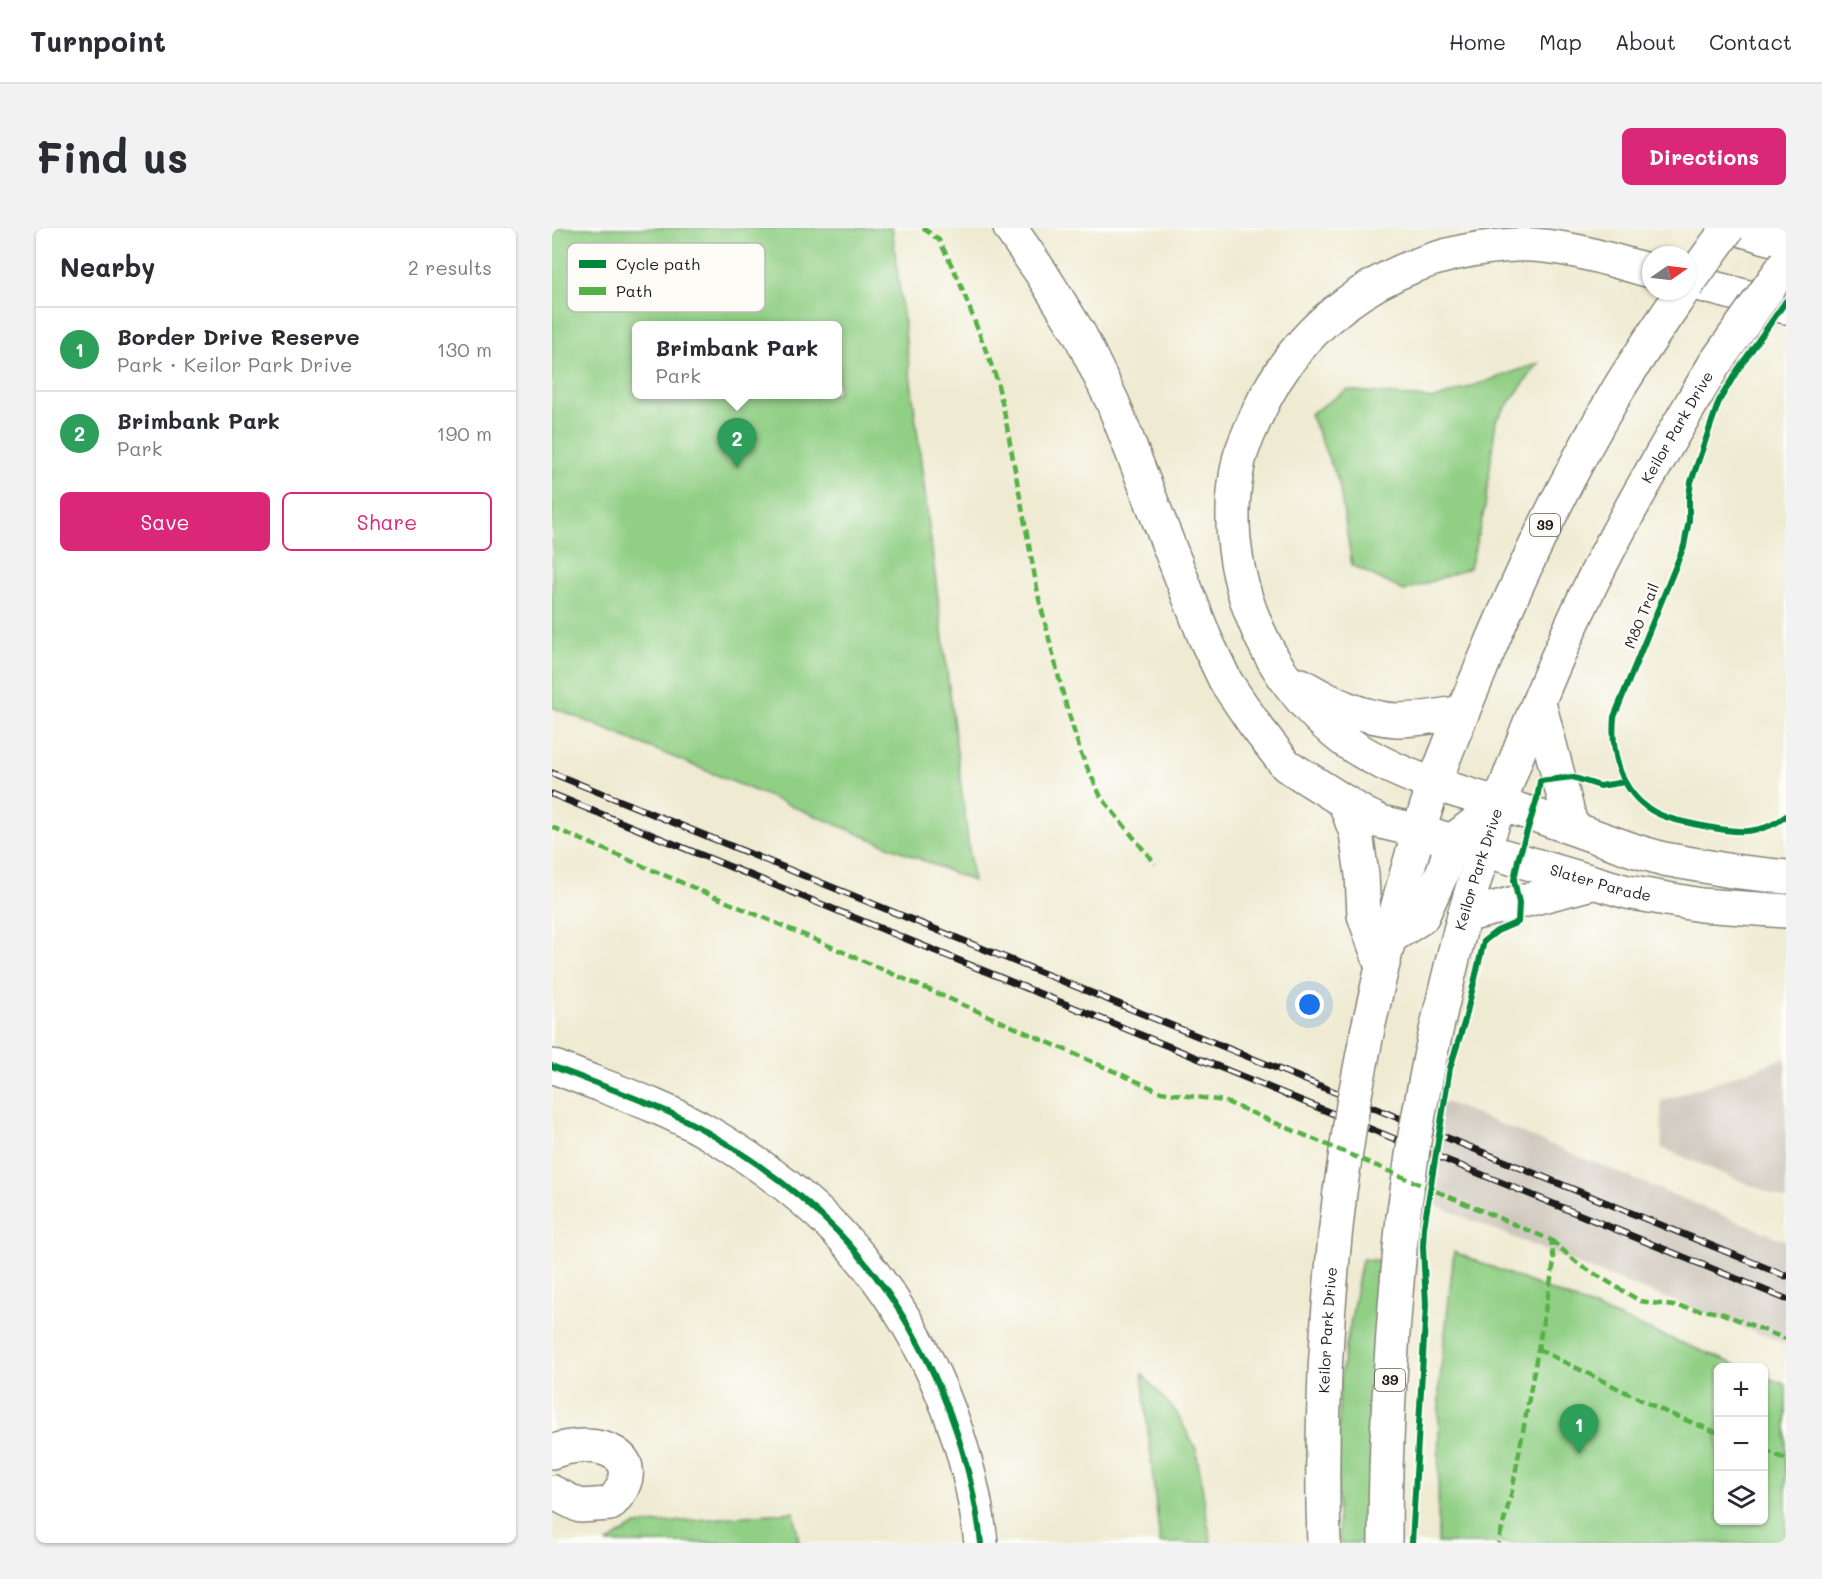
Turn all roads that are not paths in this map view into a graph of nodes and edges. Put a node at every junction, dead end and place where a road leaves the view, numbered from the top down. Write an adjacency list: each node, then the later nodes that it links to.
1 (1010, 228): 15 (main road, Slater Parade)
2 (1728, 228): 7 (main road, bridge)
3 (1736, 228): 4 (main road)
4 (1786, 243)
5 (1786, 263): 12 (main road, Keilor Park Drive / 39, bridge)
6 (1642, 268): 11 (main road)
7 (1696, 272)
8 (1696, 282): 10 (main road)
9 (1677, 300): 13 (main road, Keilor Park Drive / 39)
10 (1786, 307)
11 (1282, 673): 13 (main road); 14 (main road)
12 (1539, 703): 16 (main road, Keilor Park Drive / 39); 17 (main road)
13 (1463, 712): 14 (main road, Keilor Park Drive / 39)
14 (1434, 784): 16 (main road); 18 (main road, Keilor Park Drive / 39)
15 (1345, 803): 18 (main road, Slater Parade); 25 (main road)
16 (1500, 804): 17 (main road); 19 (main road); 20 (main road, Keilor Park Drive / 39)
17 (1572, 828): 21 (main road)
18 (1419, 831): 19 (main road, Slater Parade); 25 (main road, Keilor Park Drive / 39)
19 (1453, 840): 20 (main road, Slater Parade); 25 (main road)
20 (1485, 850): 22 (main road, Slater Parade); 24 (main road, Keilor Park Drive / 39)
21 (1786, 876)
22 (1592, 883): 23 (main road, Slater Parade); 24 (main road)
23 (1786, 911)
24 (1464, 916): 31 (main road, Keilor Park Drive / 39, bridge)
25 (1385, 952): 30 (main road, Keilor Park Drive / 39, bridge)
26 (552, 1066): 29 (main road)
27 (552, 1452): 28 (main road)
28 (552, 1492)
29 (981, 1543)
30 (1324, 1543)
31 (1385, 1543)

